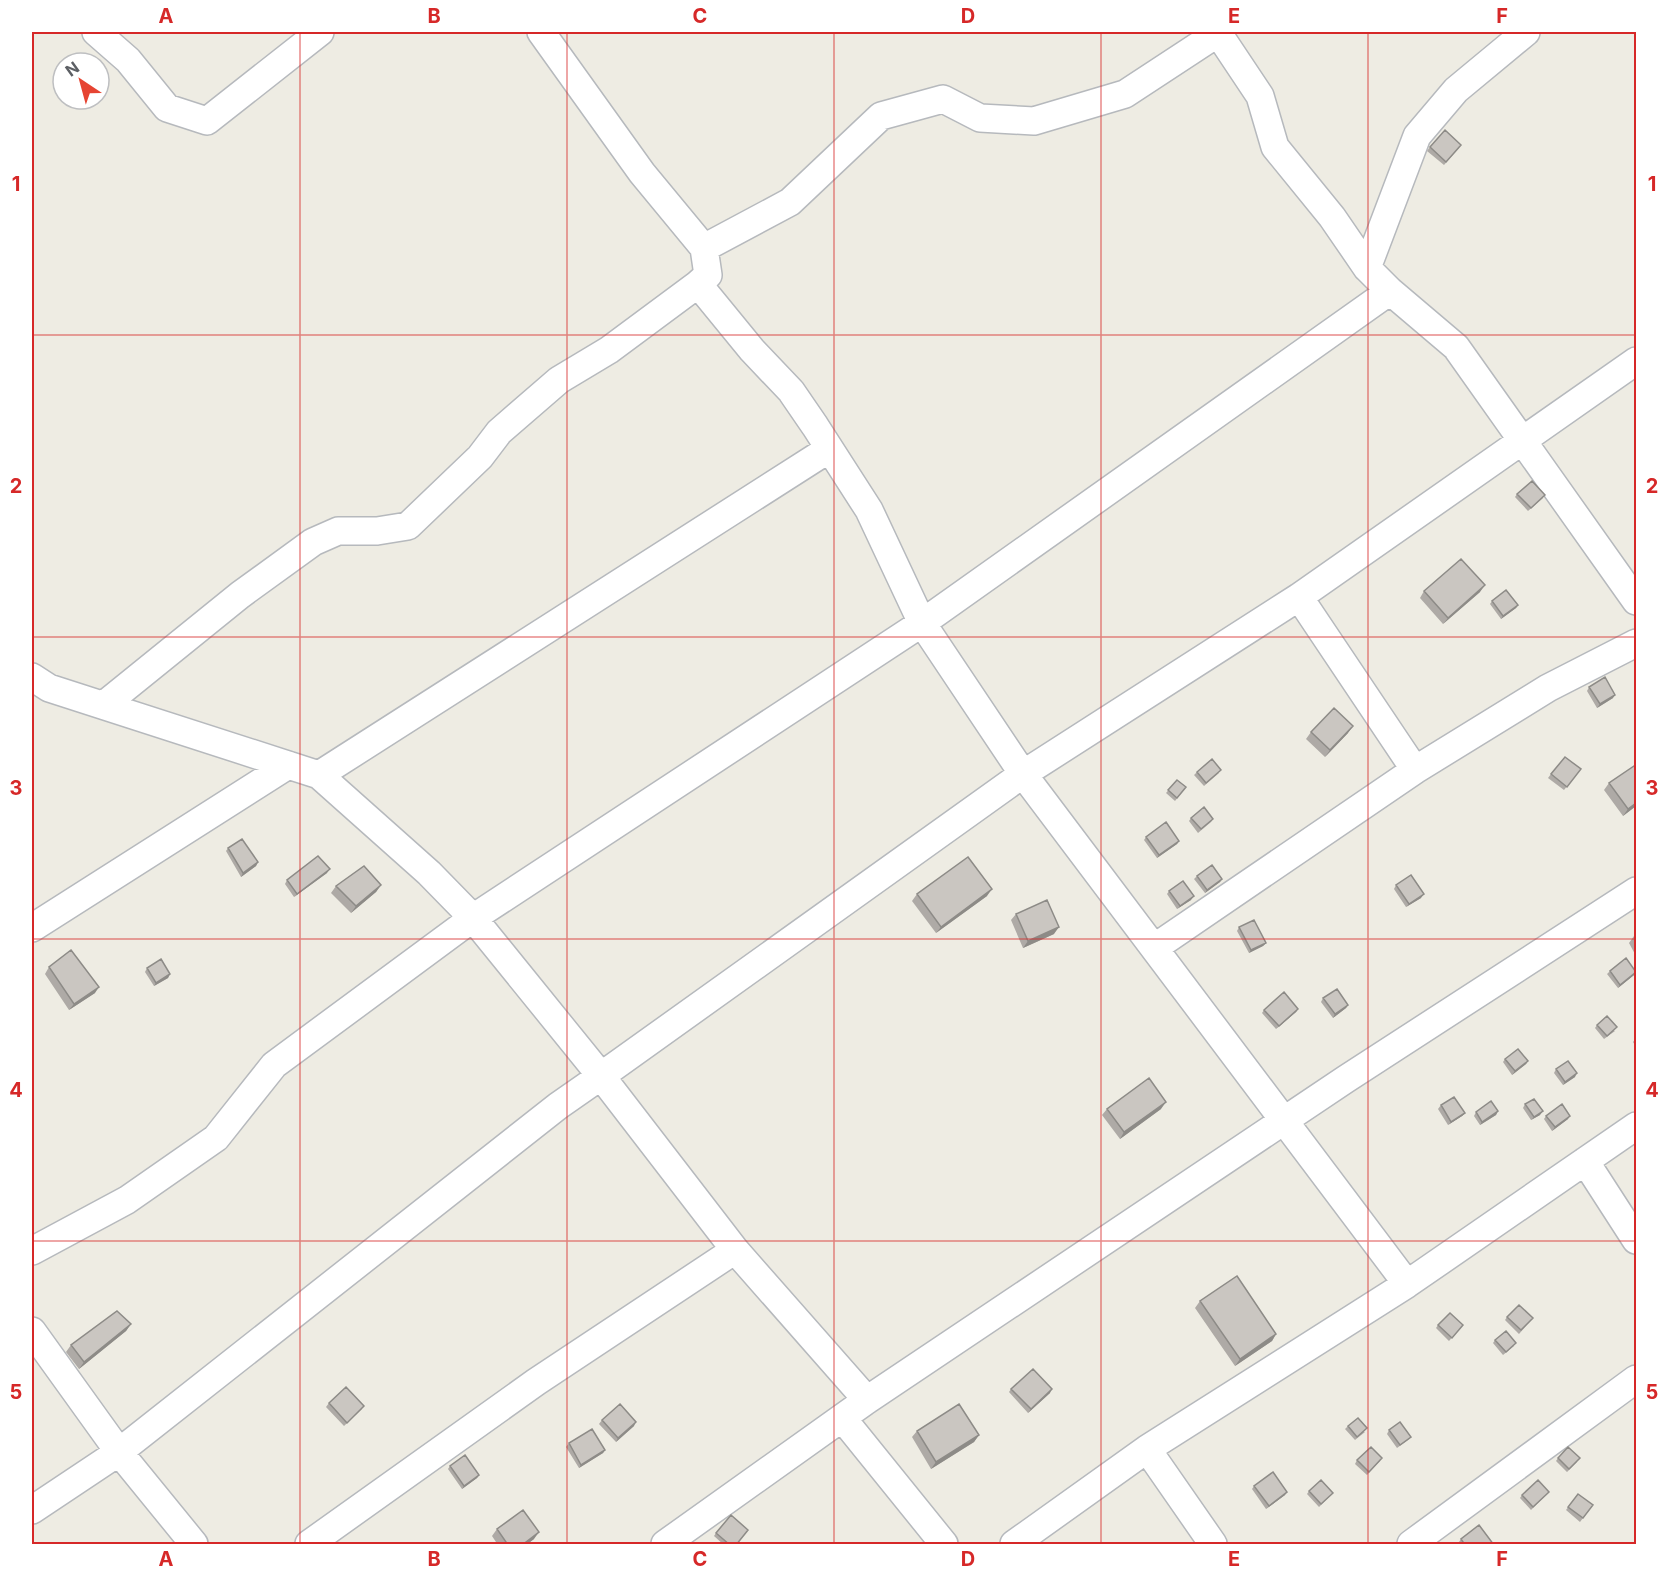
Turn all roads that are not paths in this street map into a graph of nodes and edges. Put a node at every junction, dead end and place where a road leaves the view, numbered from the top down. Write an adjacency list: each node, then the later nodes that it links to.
1 (96, 32): 2 (street)
2 (320, 32)
3 (541, 32): 6 (street)
4 (1216, 32): 6 (street); 7 (street)
5 (1526, 32): 7 (street)
6 (704, 248): 8 (street)
7 (1367, 268): 9 (street)
8 (698, 284): 12 (street); 18 (street)
9 (1389, 291): 11 (street); 15 (street)
10 (1636, 361): 11 (street)
11 (1523, 442): 13 (street); 14 (street)
12 (829, 449): 15 (street); 22 (street)
13 (1299, 597): 20 (street); 21 (street)
14 (1636, 600)
15 (922, 623): 21 (street); 24 (street)
16 (1636, 643): 20 (street)
17 (32, 677): 18 (street)
18 (104, 705): 19 (street)
19 (288, 765): 22 (street); 25 (street)
20 (1415, 770): 26 (street)
21 (1023, 774): 26 (street); 27 (street)
22 (319, 775): 24 (street)
23 (1636, 891): 28 (street)
24 (473, 918): 27 (street); 33 (street)
25 (32, 928)
26 (1154, 948): 28 (street)
27 (601, 1076): 32 (street); 40 (street)
28 (1283, 1121): 34 (street); 37 (street)
29 (1636, 1126): 30 (street)
30 (1585, 1161): 31 (street); 34 (street)
31 (1636, 1239)
32 (735, 1250): 37 (street); 44 (street)
33 (32, 1251)
34 (1407, 1284): 39 (street)
35 (32, 1331): 40 (street)
36 (1636, 1379): 48 (street)
37 (867, 1400): 38 (street)
38 (843, 1419): 45 (street); 46 (street)
39 (1147, 1449): 42 (street); 47 (street)
40 (119, 1452): 41 (street); 43 (street)
41 (32, 1510)
42 (1021, 1544)
43 (194, 1545)
44 (309, 1545)
45 (665, 1545)
46 (944, 1545)
47 (1213, 1545)
48 (1411, 1545)

